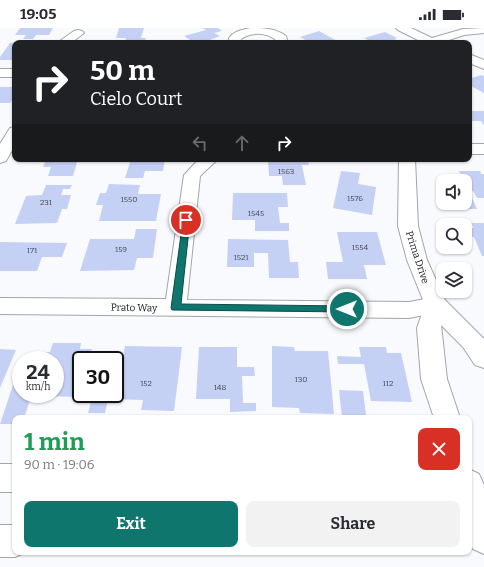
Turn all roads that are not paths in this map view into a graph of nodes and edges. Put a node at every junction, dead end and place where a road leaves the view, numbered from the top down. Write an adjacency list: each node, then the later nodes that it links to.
1 (402, 28): 8 (street)
2 (243, 30): 6 (street); 7 (street)
3 (484, 30): 9 (street)
4 (78, 33): 5 (street)
5 (68, 40)
6 (235, 40)
7 (282, 40)
8 (426, 40)
9 (440, 40)
10 (472, 59): 11 (street)
11 (484, 65)
12 (0, 73): 13 (street)
13 (12, 73)
14 (12, 136): 17 (street)
15 (472, 149): 16 (street)
16 (484, 149)
17 (0, 158)
18 (206, 162): 22 (street)
19 (407, 162): 20 (street, Prima Drive)
20 (436, 305): 22 (street, Prato Way); 23 (street, Prima Drive); 24 (street)
21 (0, 306): 22 (street, Prato Way)
22 (176, 308)
23 (484, 358)
24 (446, 415)
25 (0, 478): 26 (street)
26 (12, 478)
27 (472, 484): 28 (street)
28 (484, 484)
29 (472, 495): 30 (street)
30 (484, 538)
31 (0, 541): 32 (street)
32 (12, 541)
33 (472, 548): 34 (street)
34 (484, 548)

